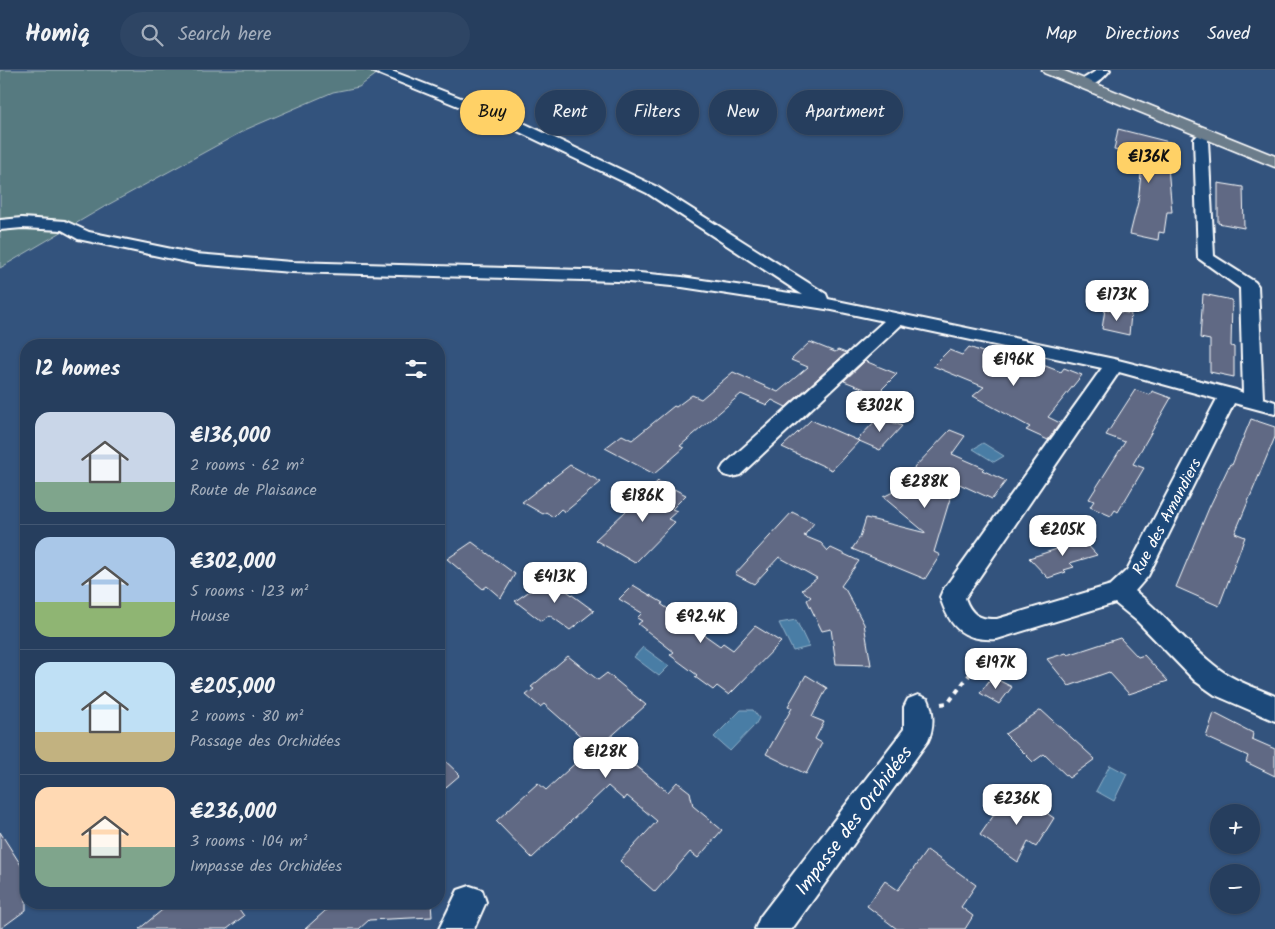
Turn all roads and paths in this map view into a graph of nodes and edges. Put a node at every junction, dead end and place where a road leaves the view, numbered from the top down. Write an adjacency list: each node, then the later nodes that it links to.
1 (378, 70): 8 (street)
2 (1049, 70): 4 (main road)
3 (1104, 70): 4 (street)
4 (1084, 84): 5 (main road)
5 (1207, 134): 6 (main road); 12 (street)
6 (1275, 162)
7 (0, 226): 8 (street)
8 (832, 304): 9 (street)
9 (897, 318): 10 (street); 14 (street)
10 (1114, 365): 11 (street); 16 (street)
11 (1229, 394): 12 (street); 15 (street, Rue des Amandiers)
12 (1254, 401): 13 (street)
13 (1275, 408)
14 (732, 470)
15 (1119, 592): 16 (street); 18 (street)
16 (979, 630): 17 (path)
17 (918, 707): 19 (street, Impasse des Orchidées)
18 (1275, 709)
19 (772, 929)

